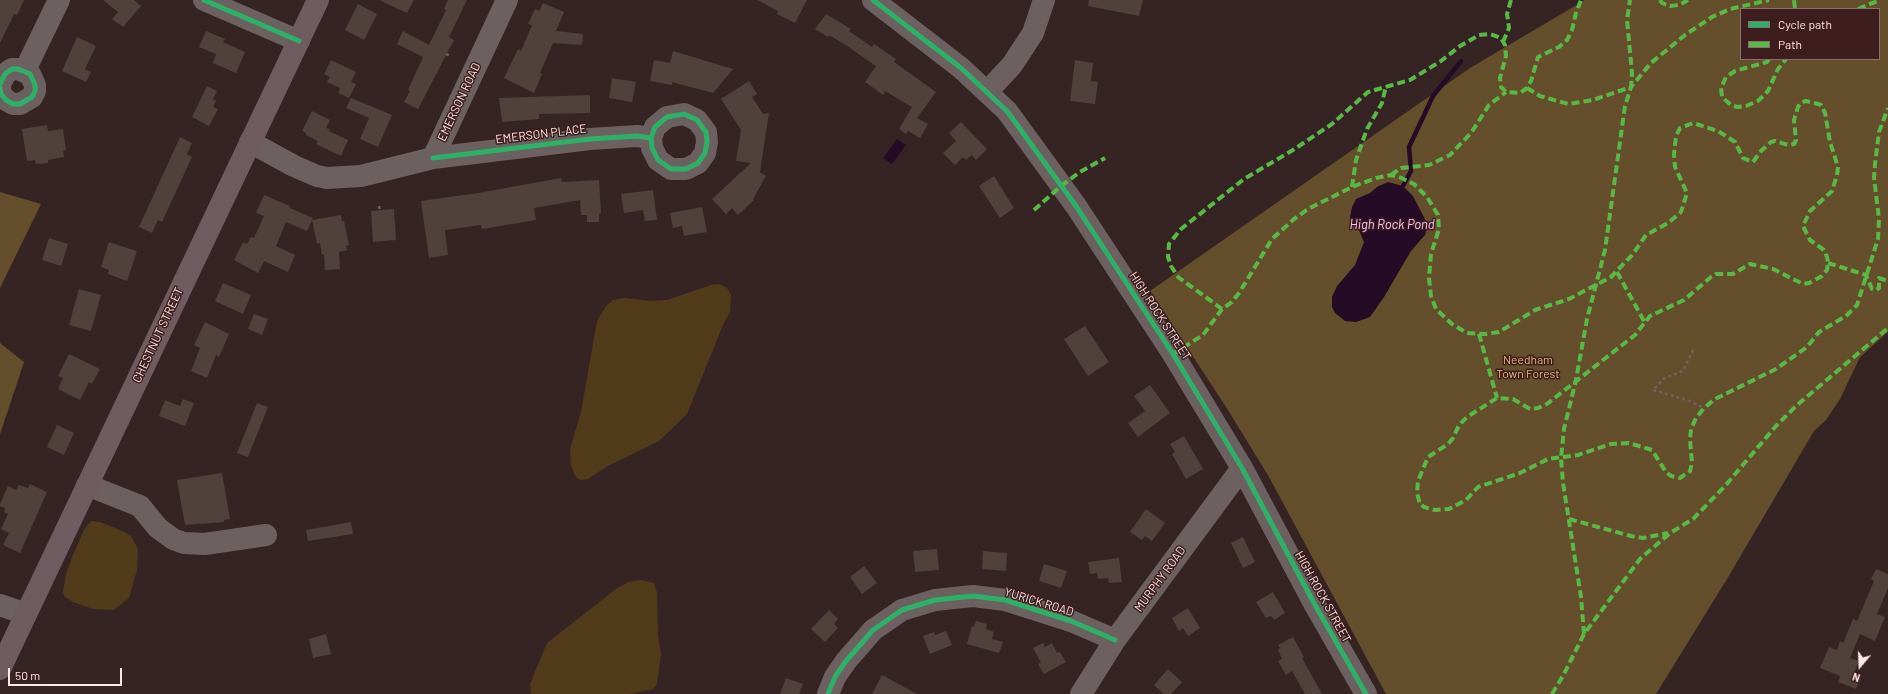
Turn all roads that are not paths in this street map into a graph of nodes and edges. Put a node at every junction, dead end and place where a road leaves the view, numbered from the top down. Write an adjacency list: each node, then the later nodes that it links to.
1 (59, 0): 8 (street)
2 (204, 0): 7 (street)
3 (318, 0): 7 (main road, CHESTNUT STREET)
4 (507, 0): 14 (street, EMERSON ROAD)
5 (873, 0): 11 (street, HIGH ROCK STREET)
6 (1044, 0): 11 (street)
7 (299, 41): 13 (main road, CHESTNUT STREET)
8 (25, 70): 9 (street); 10 (street)
9 (0, 84)
10 (0, 88)
11 (987, 92): 15 (street, HIGH ROCK STREET)
12 (651, 138): 14 (street, EMERSON PLACE)
13 (250, 142): 14 (street); 16 (main road, CHESTNUT STREET)
14 (433, 158)
15 (1242, 468): 20 (street, MURPHY ROAD); 24 (street, HIGH ROCK STREET)
16 (87, 485): 17 (street); 19 (main road, CHESTNUT STREET)
17 (266, 535)
18 (0, 605): 19 (street)
19 (26, 614): 21 (main road, CHESTNUT STREET)
20 (1115, 640): 22 (street, YURICK ROAD); 23 (street, MURPHY ROAD)
21 (0, 670)
22 (828, 694)
23 (1081, 694)
24 (1366, 694)

